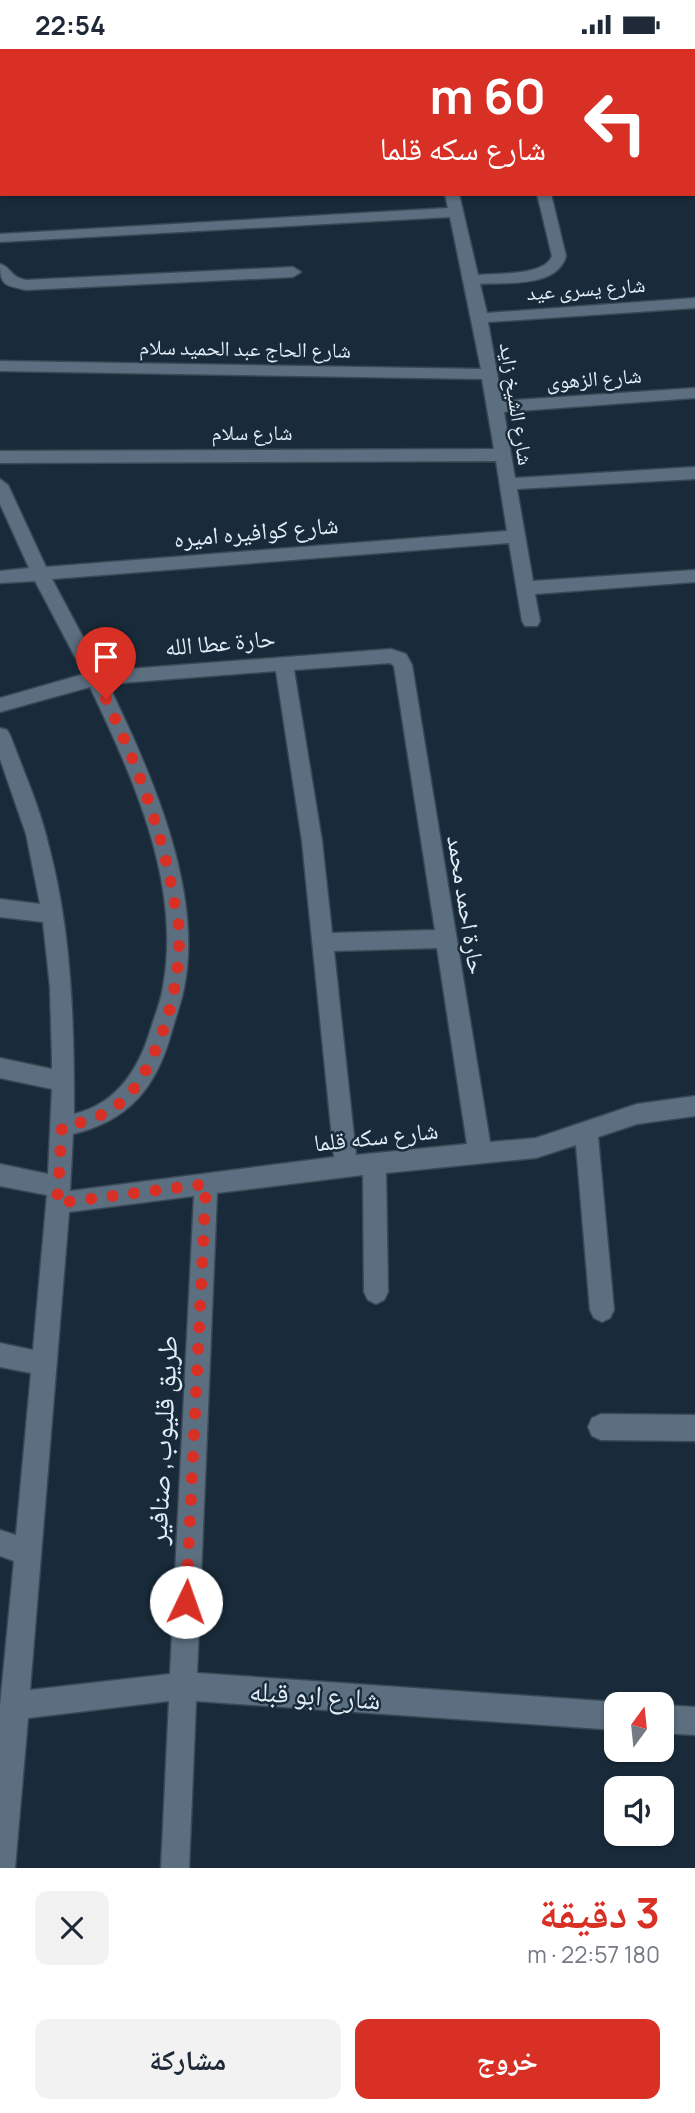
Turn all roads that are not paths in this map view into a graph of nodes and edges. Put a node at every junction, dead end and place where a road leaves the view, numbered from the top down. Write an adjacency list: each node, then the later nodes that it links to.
1 (453, 196): 3 (street, شارع الشيخ زايد)
2 (544, 196): 7 (street)
3 (456, 212): 4 (street); 7 (street, شارع الشيخ زايد)
4 (0, 237)
5 (0, 269): 6 (street)
6 (293, 272)
7 (471, 279): 9 (street, شارع الشيخ زايد)
8 (695, 303): 9 (street, شارع يسرى عيد)
9 (480, 318): 11 (street, شارع الشيخ زايد)
10 (0, 366): 11 (street, شارع الحاج عبد الحميد سلام)
11 (490, 374): 13 (street, شارع الشيخ زايد)
12 (695, 393): 13 (street, شارع الزهوى)
13 (495, 407): 14 (street, شارع الشيخ زايد)
14 (503, 456): 15 (street, شارع سلام); 17 (street, شارع الشيخ زايد)
15 (0, 457)
16 (695, 473): 17 (street)
17 (508, 484): 19 (street, شارع الشيخ زايد)
18 (0, 485): 20 (street)
19 (517, 535): 20 (street, شارع كوافيره اميره); 23 (street, شارع الشيخ زايد)
20 (40, 574): 22 (street, شارع كوافيره اميره); 27 (street)
21 (695, 576): 23 (street)
22 (0, 577)
23 (525, 588): 24 (street, شارع الشيخ زايد)
24 (531, 621)
25 (284, 663): 26 (street, حارة عطا الله); 27 (street, حارة عطا الله); 33 (street)
26 (403, 665): 32 (street, حارة احمد محمد)
27 (96, 678): 28 (street, حارة عطا الله); 37 (street)
28 (0, 705)
29 (0, 735): 31 (street)
30 (0, 908): 31 (street)
31 (51, 914): 35 (street)
32 (445, 939): 33 (street); 39 (street, حارة احمد محمد)
33 (323, 942): 41 (street)
34 (0, 1068): 35 (street)
35 (62, 1080): 37 (street)
36 (695, 1107): 38 (street, شارع سكه قلما)
37 (62, 1127): 44 (street)
38 (586, 1131): 39 (street, شارع سكه قلما); 46 (street)
39 (480, 1153): 40 (street, شارع سكه قلما)
40 (374, 1163): 41 (street, شارع سكه قلما); 45 (street)
41 (346, 1166): 43 (street, شارع سكه قلما)
42 (0, 1175): 44 (street, شارع سكه قلما)
43 (206, 1184): 44 (street, شارع سكه قلما); 53 (street, طريق قليوب, صنافير)
44 (57, 1195): 48 (street)
45 (376, 1292)
46 (602, 1310)
47 (0, 1355): 48 (street)
48 (44, 1364): 52 (street)
49 (601, 1427): 50 (street)
50 (695, 1428)
51 (0, 1543): 52 (street)
52 (27, 1552): 54 (street)
53 (181, 1686): 54 (street, شارع ابو قبله); 55 (street, شارع ابو قبله); 60 (street, طريق قليوب, صنافير)
54 (14, 1706): 58 (street)
55 (604, 1715)
56 (674, 1720): 57 (street)
57 (695, 1721)
58 (4, 1782): 59 (street)
59 (1, 1868)
60 (175, 1868)

